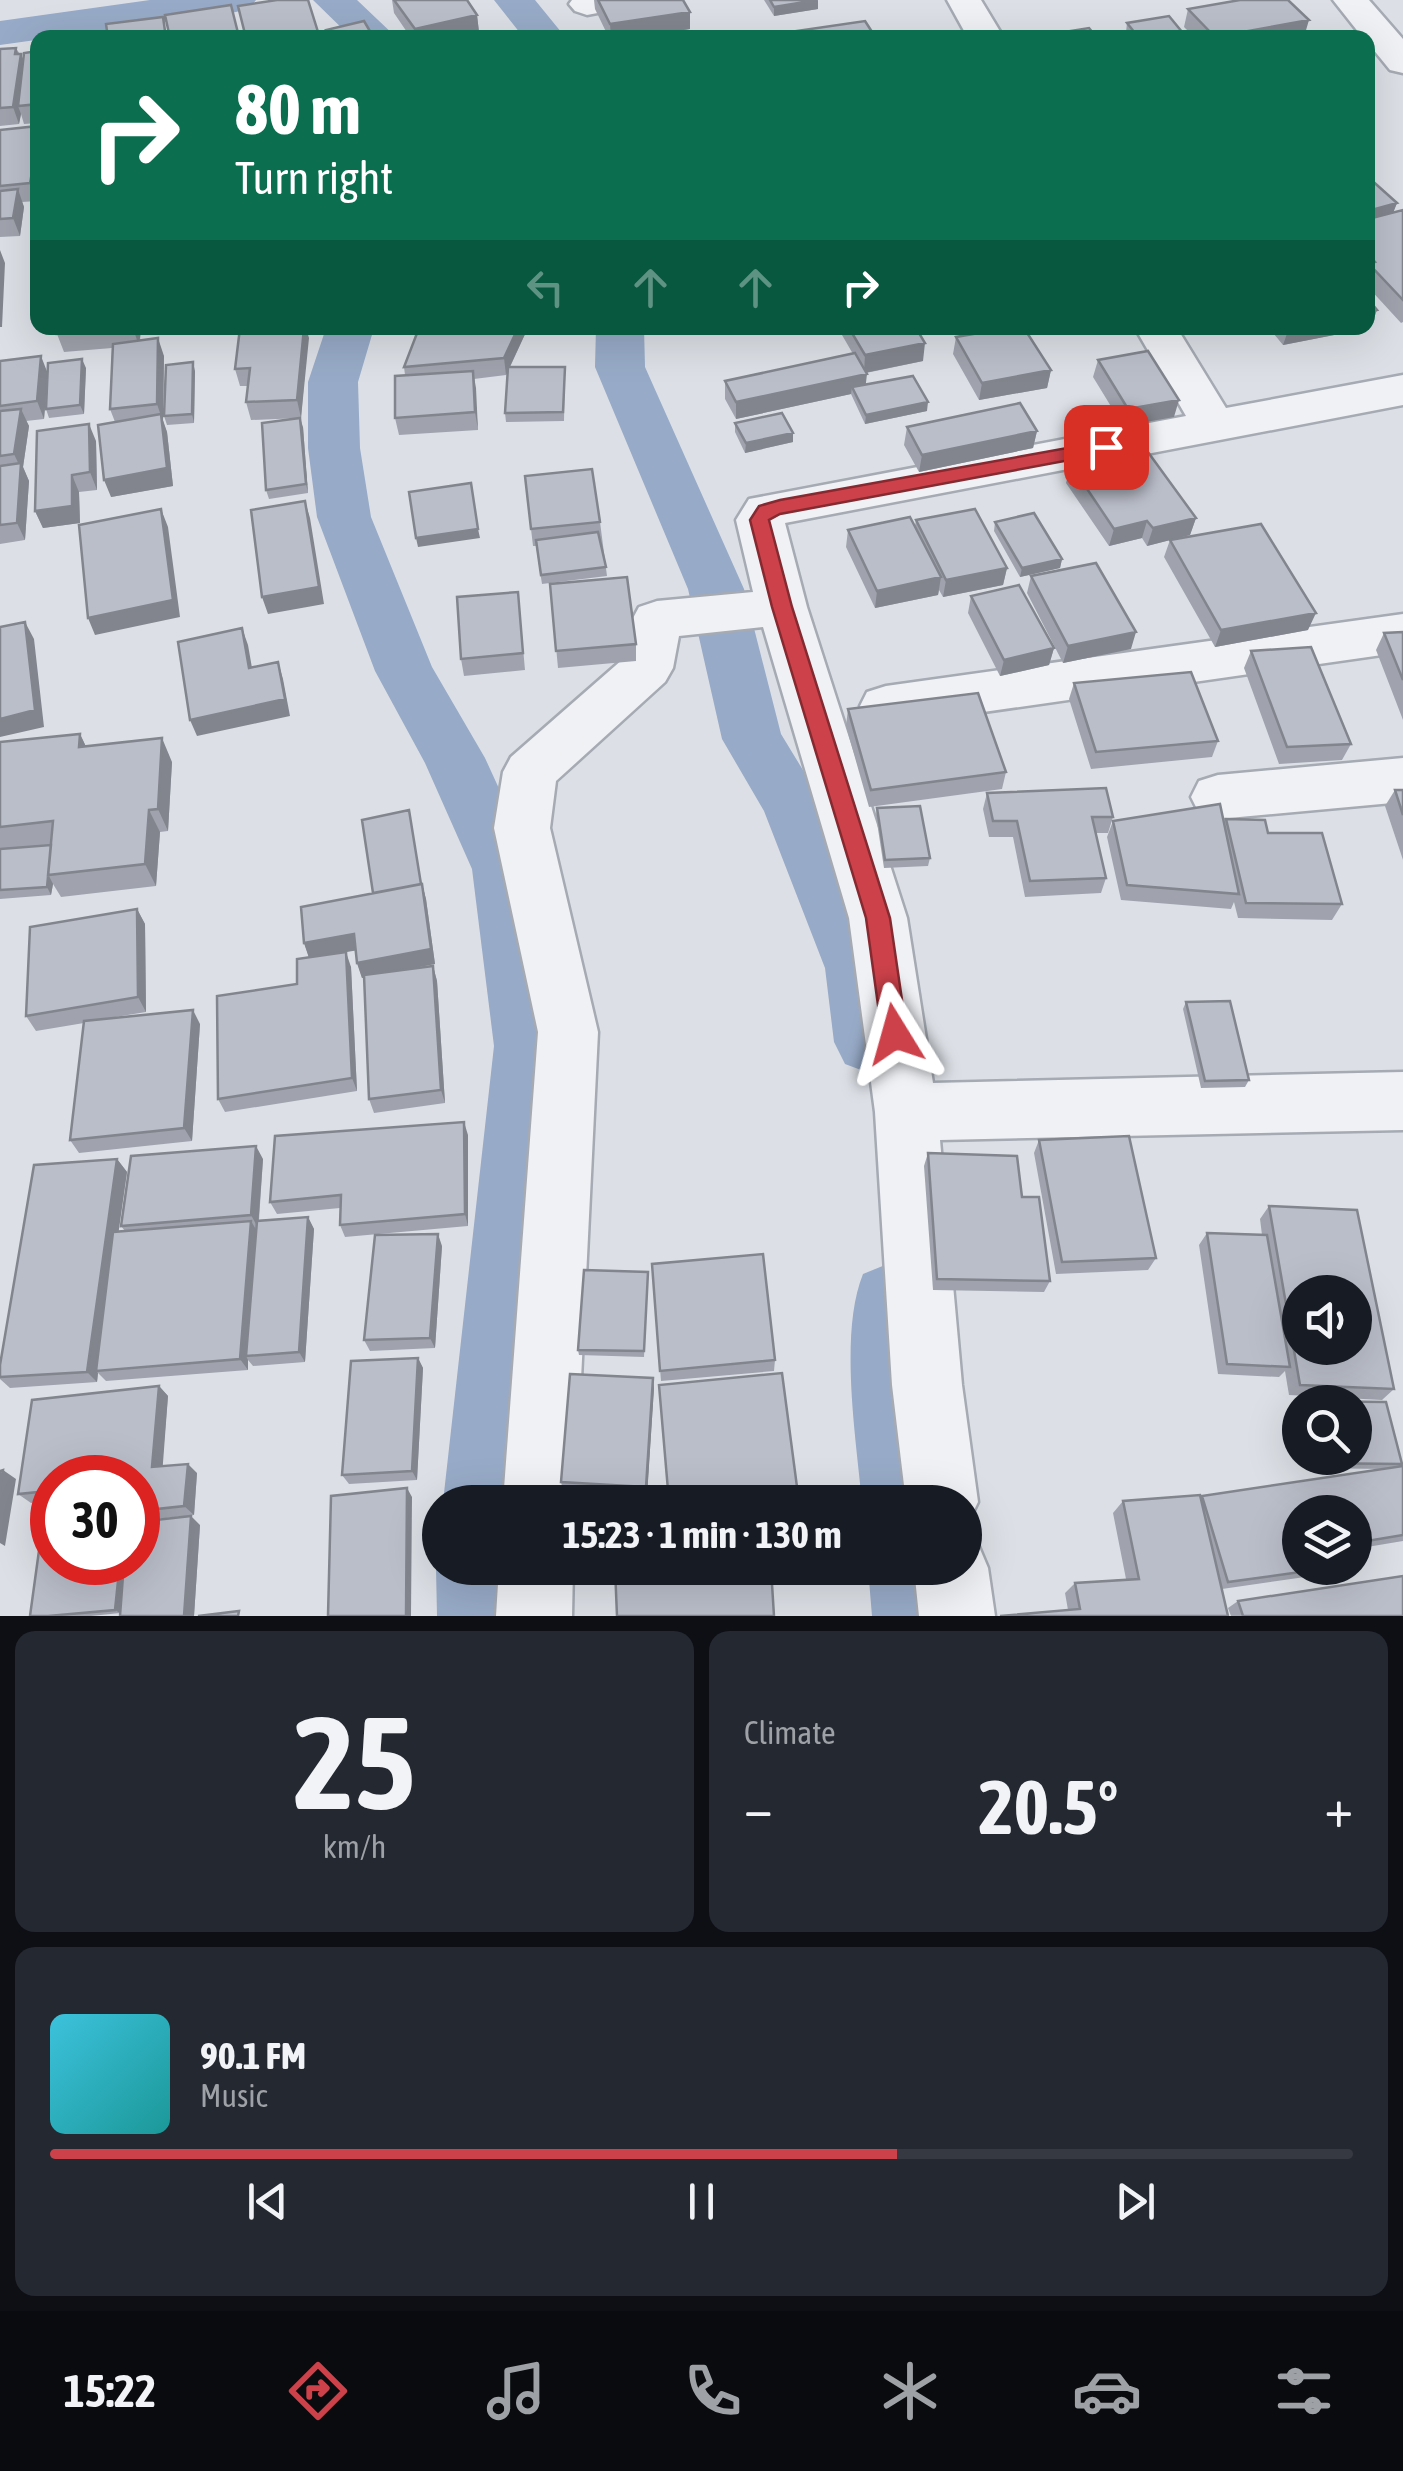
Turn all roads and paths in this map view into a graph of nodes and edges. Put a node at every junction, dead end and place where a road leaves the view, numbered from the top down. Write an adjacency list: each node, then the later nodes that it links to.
1 (964, 0): 3 (street)
2 (1350, 0): 4 (street)
3 (981, 30)
4 (1403, 62)
5 (1160, 335): 7 (street)
6 (1403, 390): 7 (street)
7 (1215, 427): 8 (street)
8 (782, 607): 10 (street); 15 (street)
9 (1403, 633): 10 (street)
10 (817, 717): 14 (street)
11 (1403, 780): 12 (street)
12 (1218, 797)
13 (1403, 1101): 14 (street)
14 (906, 1112): 16 (street)
15 (541, 1485)
16 (940, 1485)
17 (535, 1585): 19 (street)
18 (953, 1585): 20 (street)
19 (534, 1616)
20 (957, 1616)

